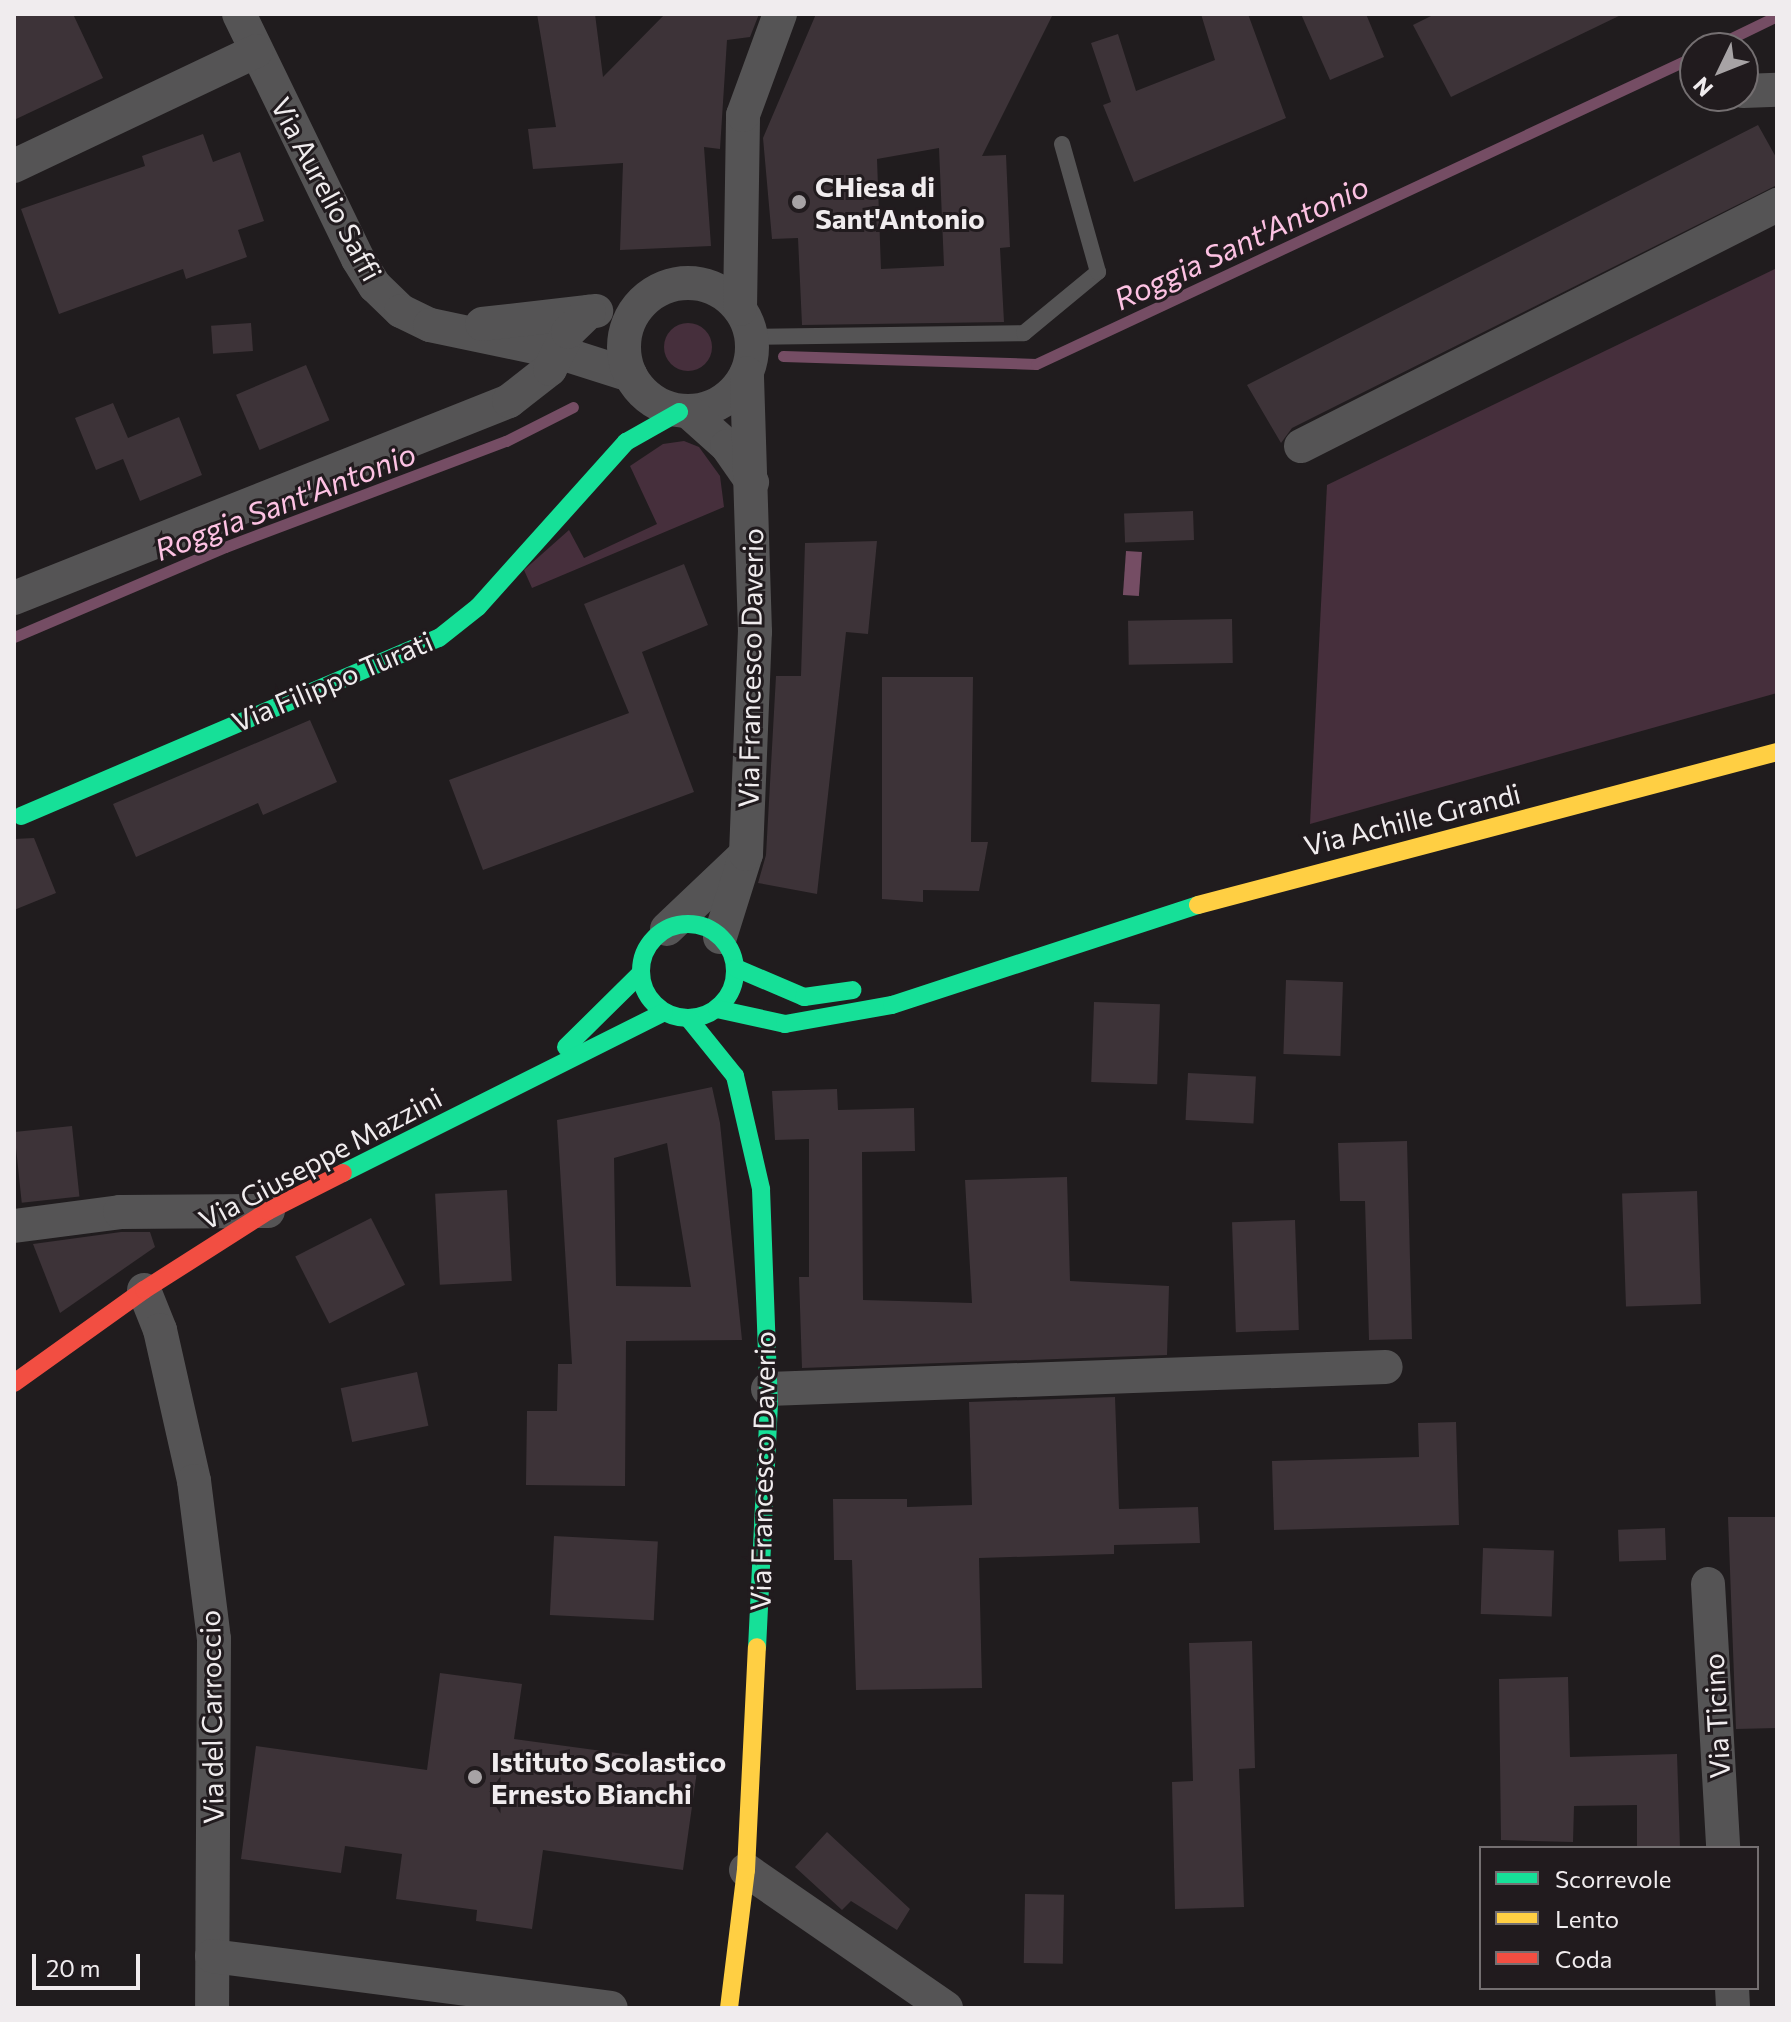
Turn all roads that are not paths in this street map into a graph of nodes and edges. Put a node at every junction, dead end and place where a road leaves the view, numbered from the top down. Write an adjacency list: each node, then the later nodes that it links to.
1 (239, 14): 3 (street, Via Aurelio Saffi)
2 (780, 14): 7 (street)
3 (256, 51): 5 (street); 12 (street, Via Aurelio Saffi)
4 (1062, 144): 11 (lane)
5 (14, 166)
6 (1777, 205): 18 (street)
7 (740, 245): 8 (street); 11 (street)
8 (705, 285): 9 (street); 11 (street)
9 (639, 306): 10 (street, Via Aurelio Saffi); 15 (street)
10 (589, 312): 12 (street, Via Aurelio Saffi); 13 (street)
11 (746, 323): 14 (street)
12 (458, 327): 13 (street, Via Aurelio Saffi)
13 (558, 352): 15 (street, Via Aurelio Saffi); 20 (street)
14 (747, 373): 16 (street); 19 (street, Via Francesco Daverio)
15 (634, 381): 16 (street); 17 (street, Via Filippo Turati)
16 (684, 412): 17 (main road, Via Filippo Turati); 19 (street)
17 (626, 442): 22 (main road, Via Filippo Turati)
18 (1301, 446)
19 (752, 482): 23 (street, Via Francesco Daverio)
20 (14, 598)
21 (1777, 752): 26 (main road, Via Achille Grandi)
22 (21, 816)
23 (746, 854): 24 (street); 25 (street, Via Francesco Daverio)
24 (667, 929): 25 (main road); 28 (main road)
25 (720, 937): 27 (main road)
26 (1063, 948): 27 (main road, Via Achille Grandi); 30 (main road, Via Achille Grandi)
27 (736, 968): 30 (main road)
28 (641, 973): 29 (main road); 31 (main road, Via Giuseppe Mazzini)
29 (664, 1012): 30 (main road); 31 (main road, Via Giuseppe Mazzini)
30 (703, 1014): 32 (street, Via Francesco Daverio)
31 (540, 1073): 33 (main road, Via Giuseppe Mazzini)
32 (735, 1076): 38 (main road, Via Francesco Daverio)
33 (268, 1211): 34 (street); 35 (main road, Via Giuseppe Mazzini)
34 (14, 1226)
35 (144, 1290): 37 (main road, Via Giuseppe Mazzini); 42 (street, Via del Carroccio)
36 (1386, 1367): 38 (street)
37 (14, 1383)
38 (768, 1389): 41 (main road, Via Francesco Daverio)
39 (1708, 1584): 40 (street, Via Ticino)
40 (1723, 1846)
41 (746, 1870): 45 (main road, Via Francesco Daverio); 46 (street)
42 (212, 1956): 43 (street, Via del Carroccio); 44 (street)
43 (212, 2008)
44 (611, 2008)
45 (729, 2008)
46 (946, 2008)

